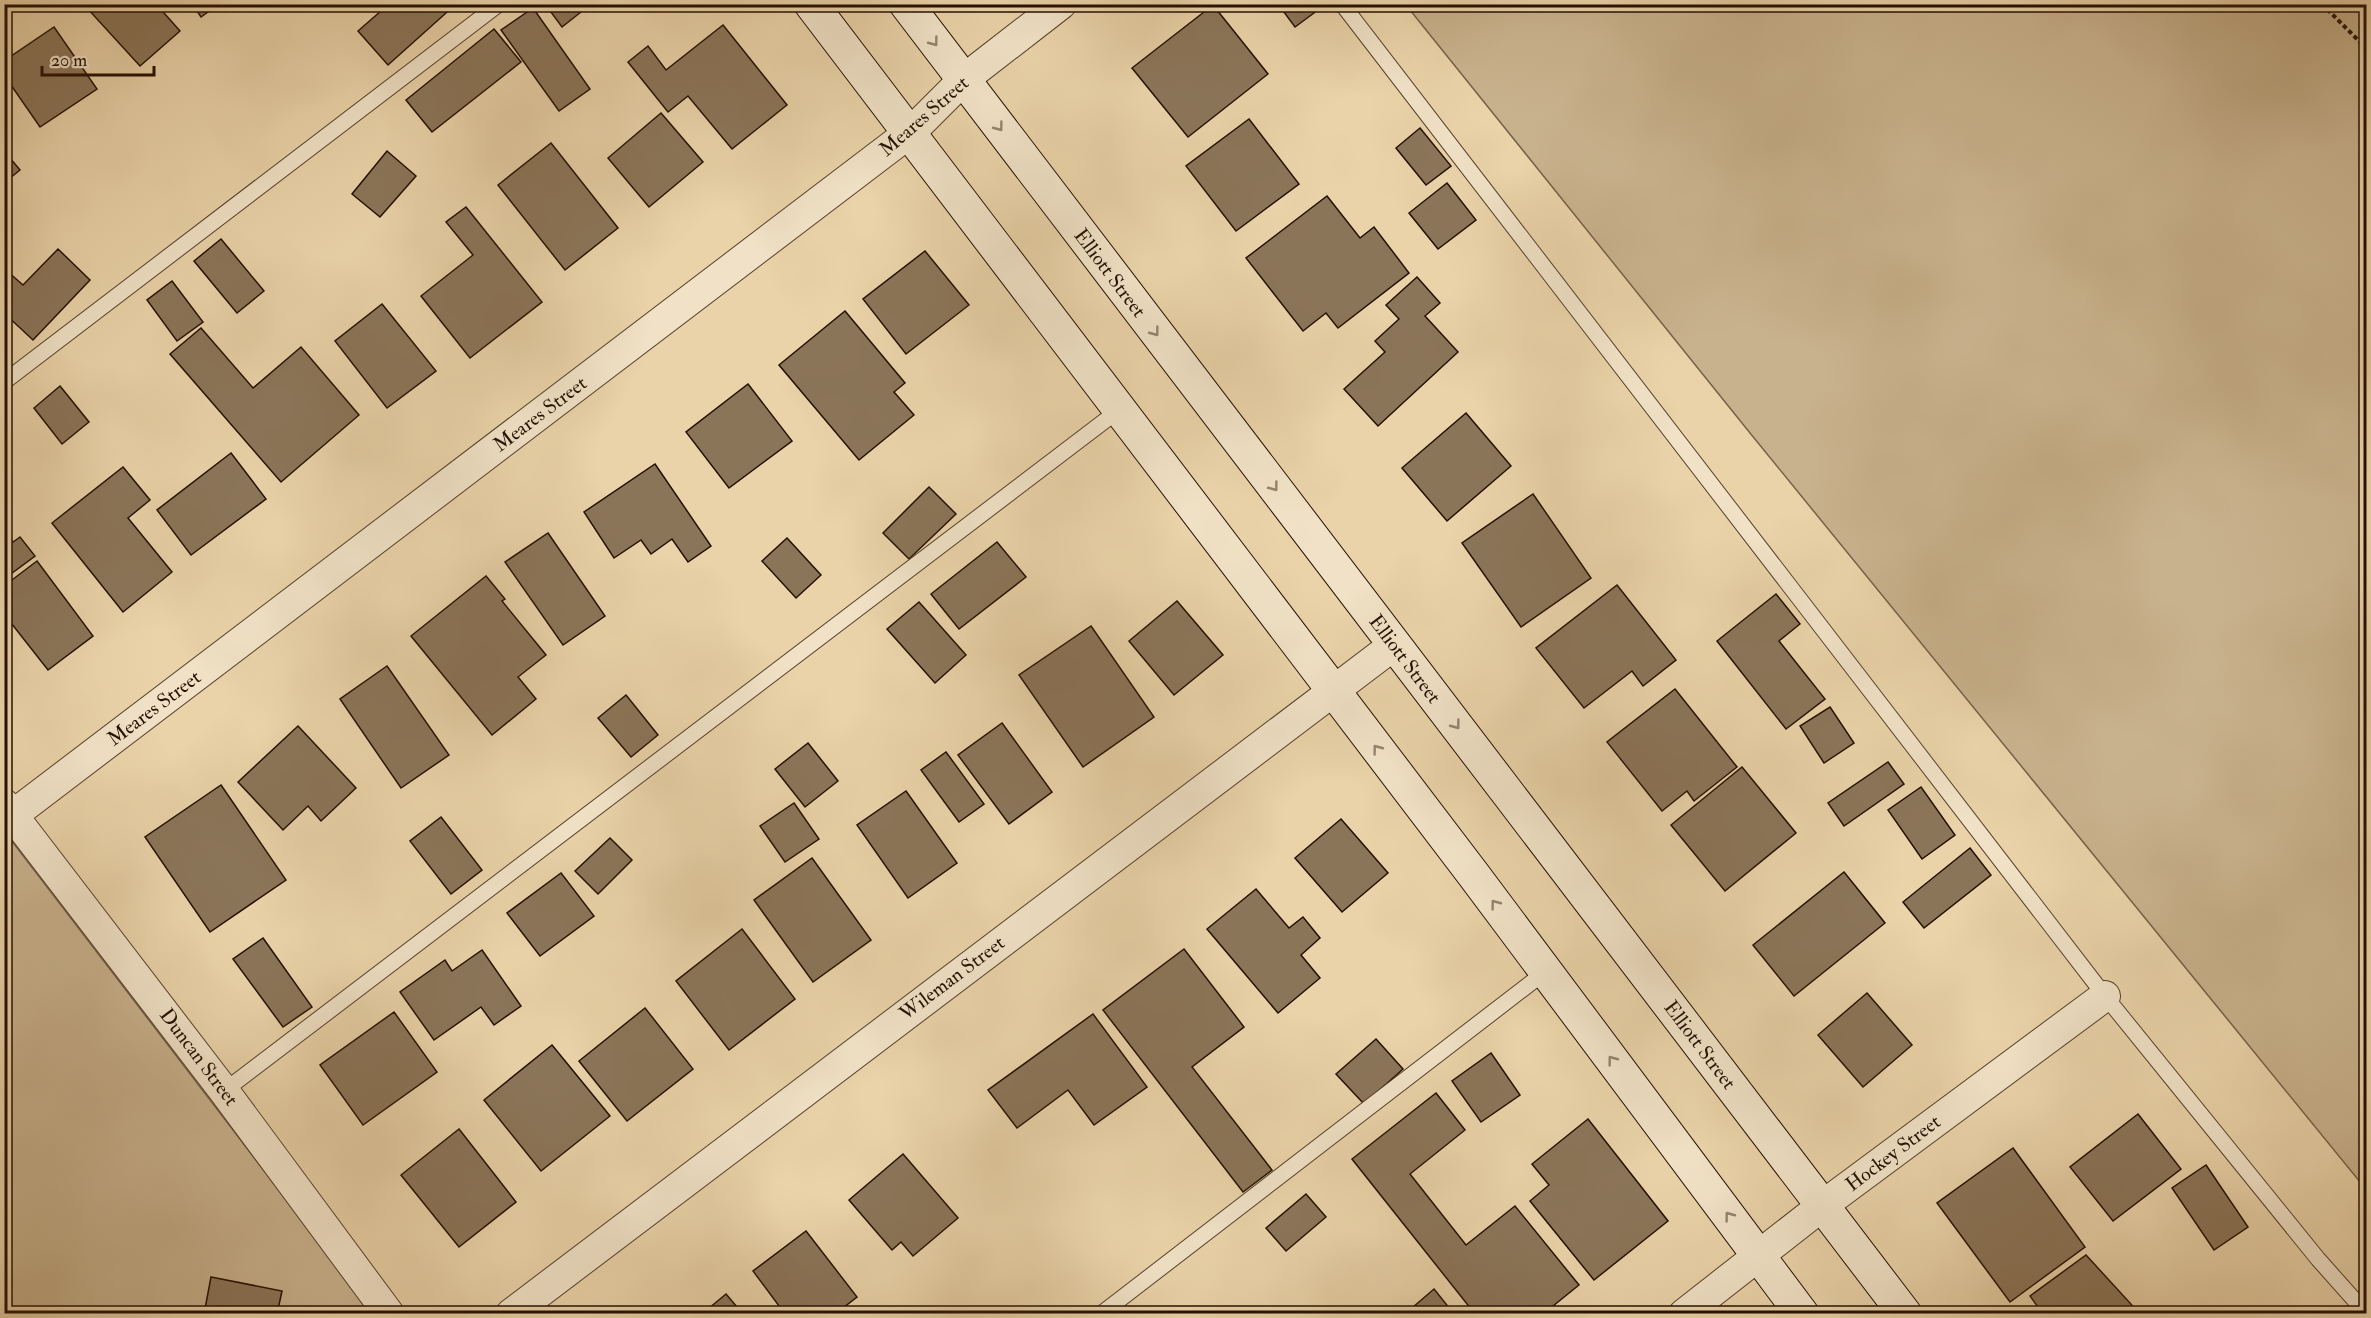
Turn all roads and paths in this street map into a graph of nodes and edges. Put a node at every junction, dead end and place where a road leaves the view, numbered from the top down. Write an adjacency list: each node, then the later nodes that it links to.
1 (498, 4): 10 (lane)
2 (811, 4): 9 (main road)
3 (906, 4): 8 (main road, Elliott Street, one-way to 8)
4 (1061, 4): 8 (street, Meares Street)
5 (1342, 4): 16 (lane)
6 (2322, 4): 7 (path)
7 (2367, 48)
8 (963, 80): 9 (street, Meares Street); 12 (main road, Elliott Street, one-way to 12)
9 (909, 133): 11 (main road); 14 (street, Meares Street)
10 (4, 382)
11 (1119, 410): 13 (main road); 17 (lane)
12 (1394, 645): 13 (street, Wileman Street); 18 (main road, Elliott Street, one-way to 18)
13 (1332, 690): 15 (main road, one-way to 13); 22 (street, Wileman Street)
14 (9, 810): 17 (street, Duncan Street)
15 (1545, 972): 19 (main road, one-way to 15); 23 (lane)
16 (2105, 996): 18 (street, Hockey Street); 20 (lane)
17 (224, 1091): 21 (street, Duncan Street)
18 (1822, 1206): 19 (street, Hockey Street); 26 (main road, Elliott Street)
19 (1759, 1257): 24 (street, Hockey Street); 25 (main road)
20 (2367, 1313)
21 (388, 1314)
22 (511, 1314)
23 (1101, 1314)
24 (1684, 1314)
25 (1802, 1314)
26 (1905, 1314)

